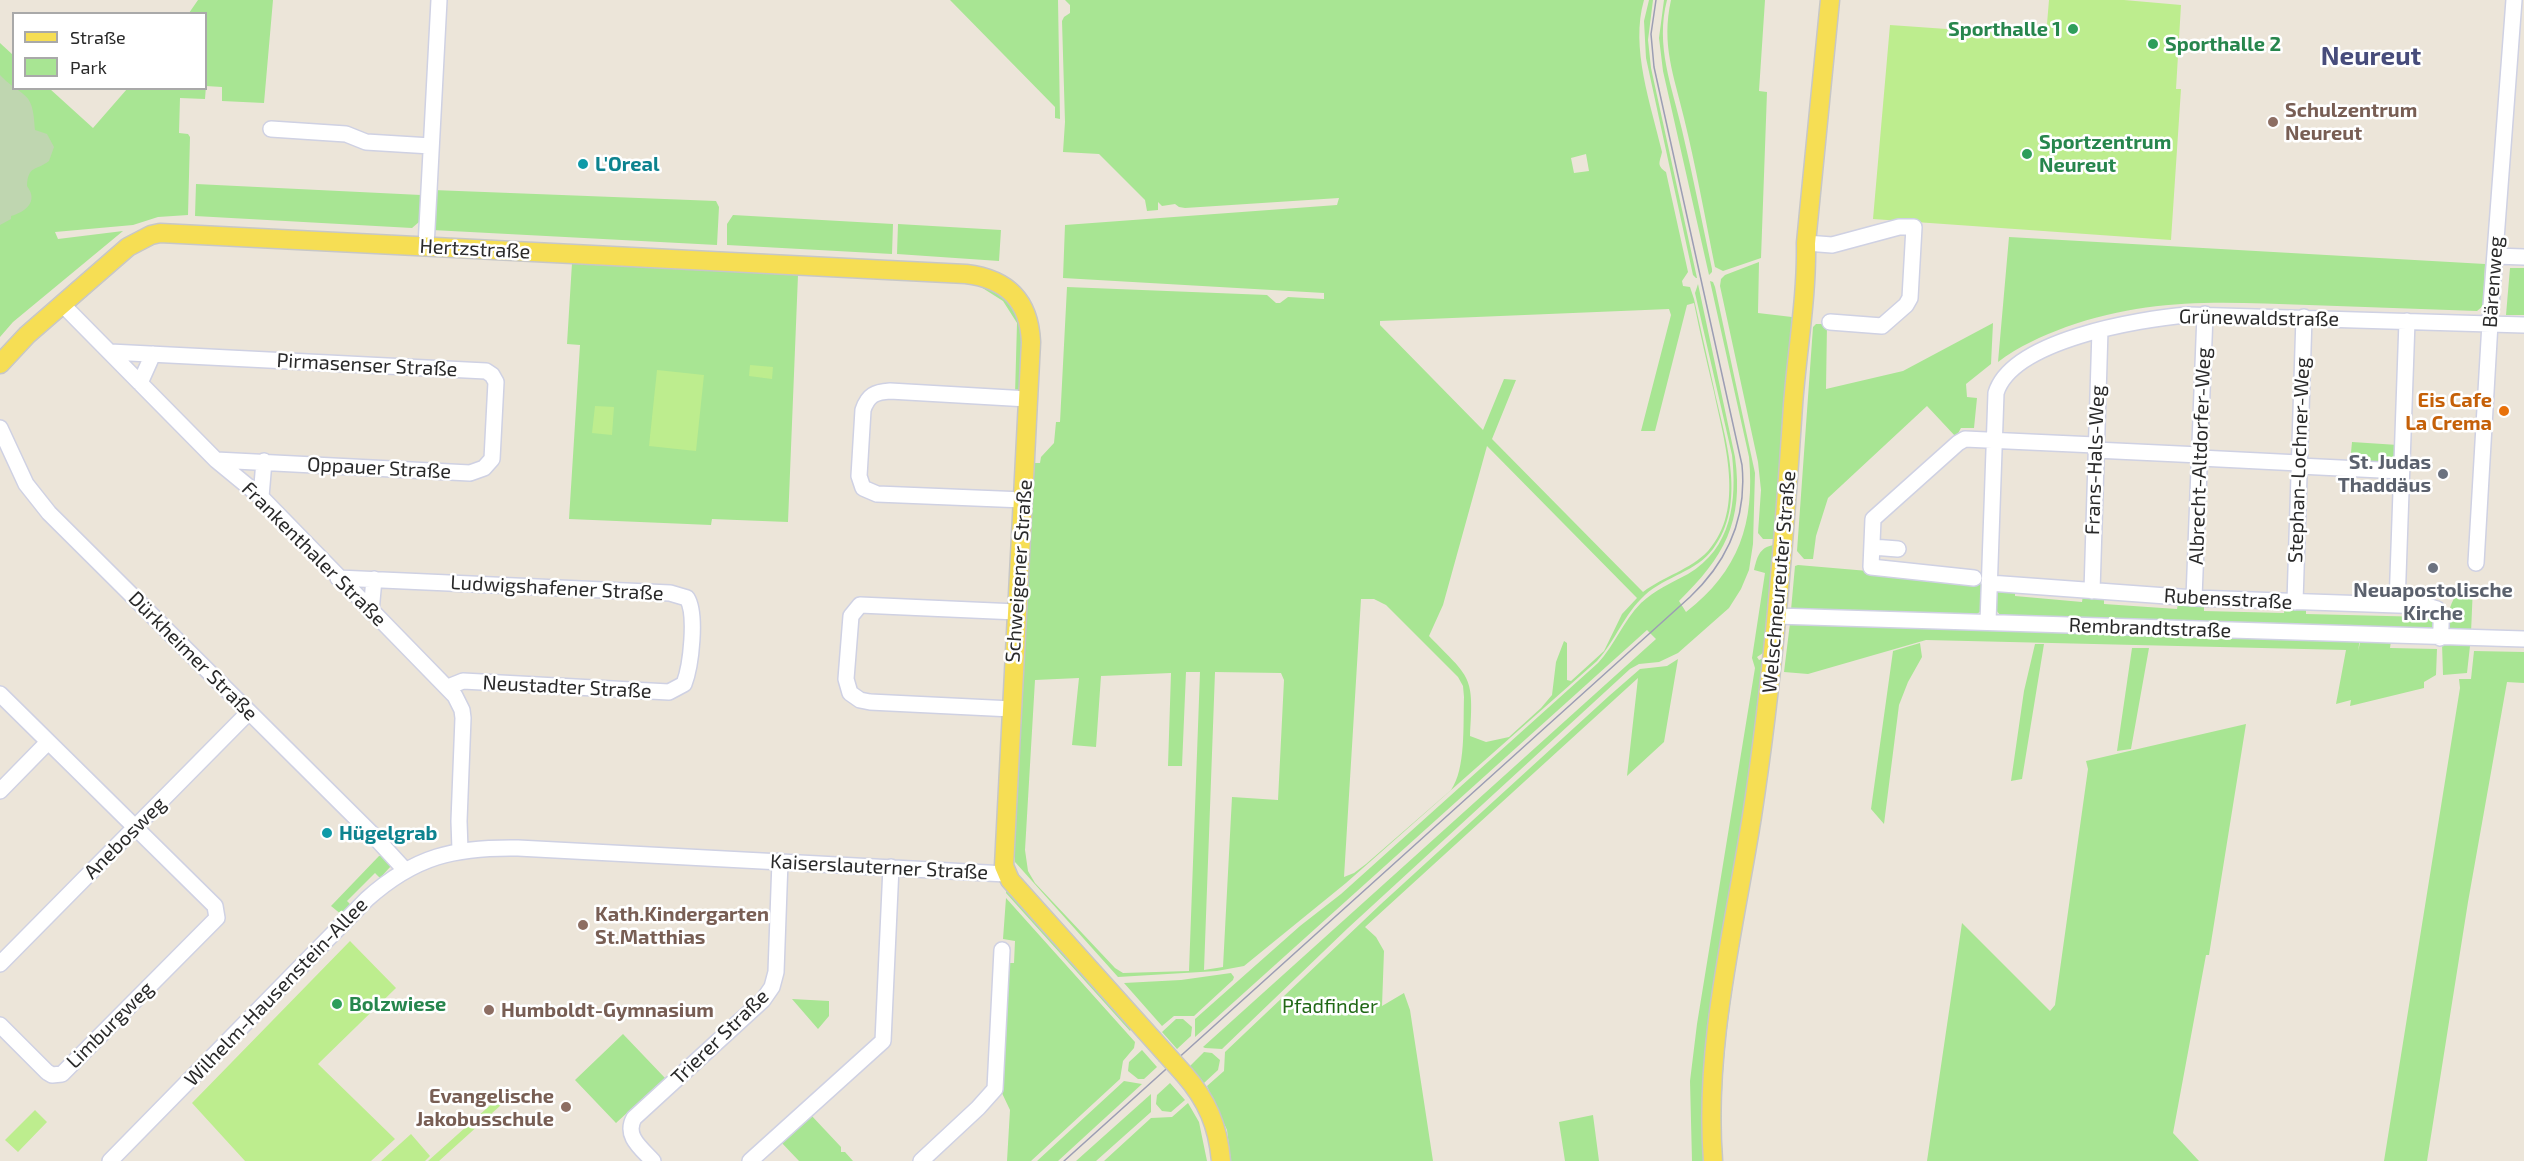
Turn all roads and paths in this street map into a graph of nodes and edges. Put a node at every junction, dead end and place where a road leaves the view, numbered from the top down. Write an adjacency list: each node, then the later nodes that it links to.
1 (439, 0): 5 (street)
2 (1830, 0): 6 (main road, Welschneureuter Straße)
3 (2514, 0): 8 (street, Bärenweg)
4 (271, 129): 5 (street)
5 (431, 146): 7 (street)
6 (1806, 243): 15 (street); 48 (main road, Welschneureuter Straße)
7 (426, 247): 10 (main road, Hertzstraße); 11 (main road, Hertzstraße)
8 (2495, 256): 9 (street); 16 (street, Bärenweg)
9 (2524, 256)
10 (997, 281): 23 (main road, Schweigener Straße)
11 (62, 304): 19 (street, Frankenthaler Straße); 21 (main road, Hertzstraße)
12 (2205, 314): 13 (street, Grünewaldstraße); 18 (street, Grünewaldstraße); 27 (street, Albrecht-Altdorfer-Weg)
13 (2304, 317): 14 (street, Grünewaldstraße); 31 (street, Stephan-Lochner-Weg)
14 (2407, 321): 16 (street, Grünewaldstraße); 32 (street)
15 (1830, 322)
16 (2490, 324): 17 (street, Grünewaldstraße); 37 (street, Bärenweg)
17 (2524, 324)
18 (2100, 330): 25 (street, Grünewaldstraße); 26 (street, Frans-Hals-Weg)
19 (110, 352): 20 (street, Pirmasenser Straße); 22 (street, Frankenthaler Straße)
20 (153, 354): 22 (street); 30 (street, Pirmasenser Straße)
21 (0, 364)
22 (140, 383): 28 (street, Frankenthaler Straße)
23 (1028, 399): 34 (main road, Schweigener Straße); 34 (street)
24 (0, 428): 56 (street, Dürkheimer Straße)
25 (1994, 441): 26 (street); 35 (street); 41 (street, Grünewaldstraße)
26 (2095, 448): 27 (street); 42 (street, Frans-Hals-Weg)
27 (2200, 457): 31 (street); 43 (street, Albrecht-Altdorfer-Weg)
28 (216, 460): 29 (street, Oppauer Straße); 33 (street, Frankenthaler Straße)
29 (264, 461): 30 (street, Oppauer Straße); 33 (street)
30 (490, 462)
31 (2299, 464): 32 (street); 44 (street, Stephan-Lochner-Weg)
32 (2402, 471): 45 (street)
33 (261, 497): 38 (street, Frankenthaler Straße)
34 (1024, 500): 47 (main road, Schweigener Straße)
35 (1872, 547): 36 (street); 39 (street)
36 (1898, 549)
37 (2476, 563)
38 (338, 578): 40 (street, Ludwigshafener Straße); 46 (street, Frankenthaler Straße)
39 (1974, 578)
40 (374, 579): 46 (street); 52 (street, Ludwigshafener Straße)
41 (1989, 583): 42 (street, Rubensstraße); 49 (street, Grünewaldstraße)
42 (2092, 591): 43 (street, Rubensstraße)
43 (2194, 598): 44 (street, Rubensstraße)
44 (2295, 602): 45 (street, Rubensstraße)
45 (2397, 605): 50 (street, Rubensstraße)
46 (371, 612): 53 (street, Frankenthaler Straße)
47 (1017, 612): 55 (main road, Schweigener Straße); 55 (street)
48 (1776, 616): 49 (street, Rembrandtstraße); 73 (main road, Welschneureuter Straße)
49 (1988, 622): 50 (street, Rembrandtstraße)
50 (2440, 638): 51 (street, Rembrandtstraße)
51 (2524, 639)
52 (684, 684): 53 (street, Neustadter Straße)
53 (448, 687): 60 (street, Frankenthaler Straße)
54 (0, 694): 57 (street)
55 (1012, 709): 64 (main road, Schweigener Straße)
56 (249, 712): 59 (street, Anebosweg); 63 (street, Dürkheimer Straße)
57 (48, 742): 58 (street); 59 (street)
58 (0, 791)
59 (136, 828): 66 (street, Anebosweg); 67 (street, Limburgweg)
60 (460, 850): 61 (street, Kaiserslauterner Straße); 63 (street, Wilhelm-Hausenstein-Allee)
61 (780, 861): 62 (street, Kaiserslauterner Straße); 69 (street, Trierer Straße)
62 (891, 867): 64 (street, Kaiserslauterner Straße); 70 (street)
63 (405, 870): 68 (street, Wilhelm-Hausenstein-Allee)
64 (1006, 874): 72 (main road, Kaiserslauterner Straße, bridge)
65 (1002, 950): 71 (street)
66 (0, 964)
67 (0, 1025)
68 (110, 1161)
69 (653, 1161)
70 (750, 1161)
71 (921, 1161)
72 (1221, 1161)
73 (1713, 1161)

